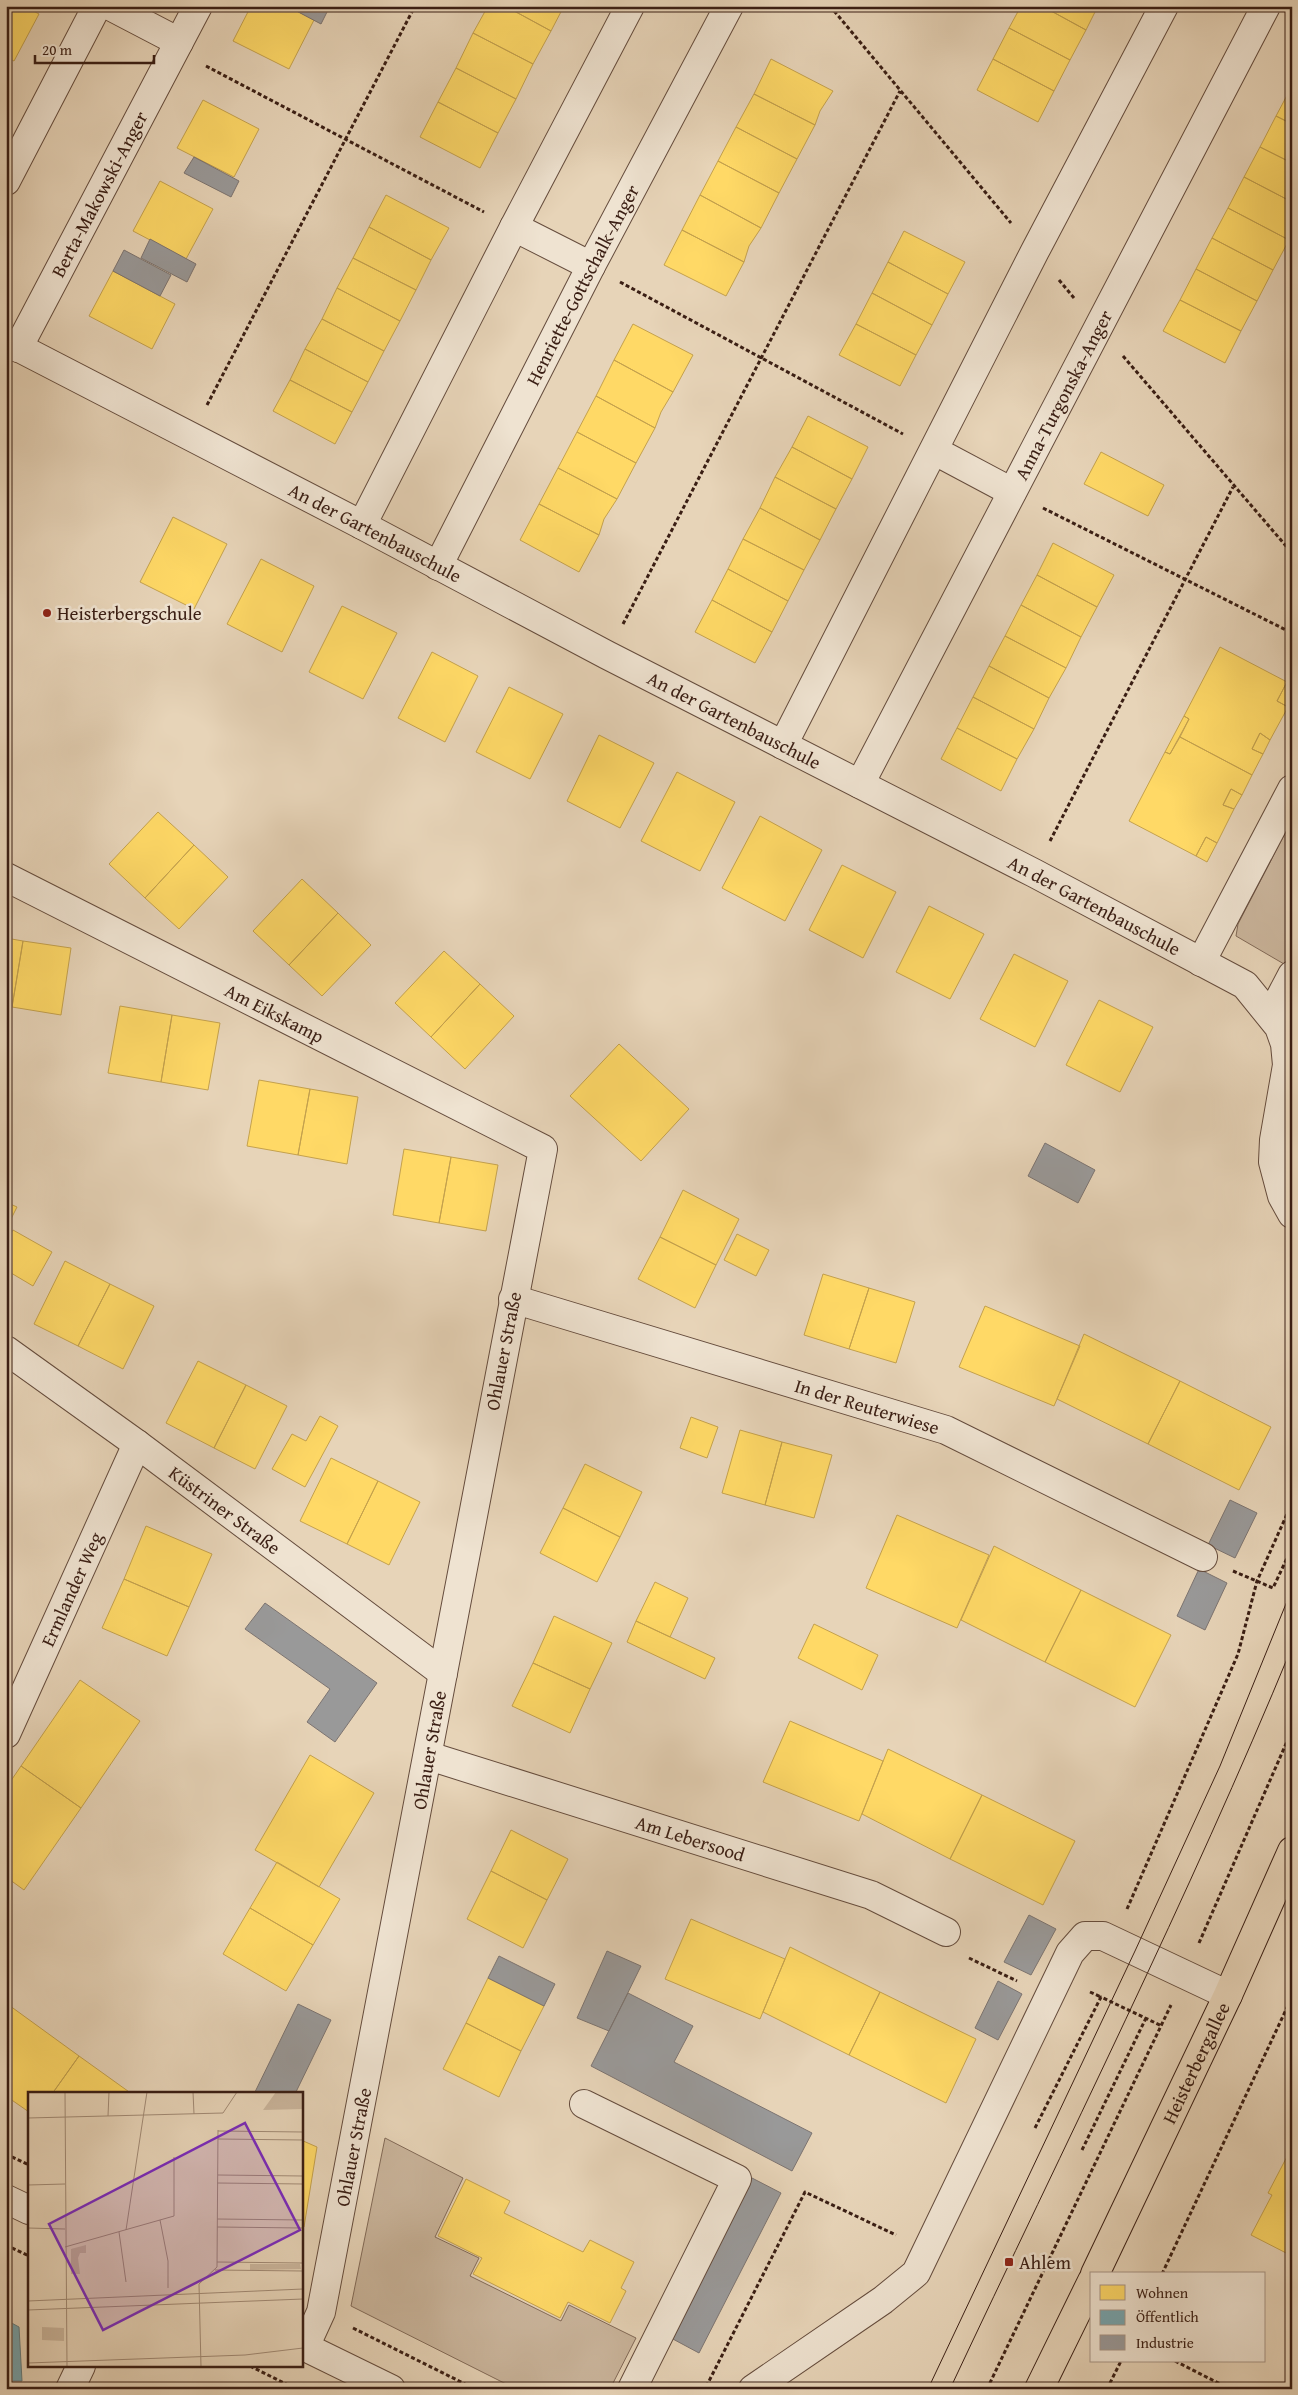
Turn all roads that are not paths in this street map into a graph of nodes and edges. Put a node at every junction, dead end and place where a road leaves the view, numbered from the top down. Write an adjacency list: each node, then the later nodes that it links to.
1 (97, 6): 9 (street)
2 (110, 6): 8 (street)
3 (198, 6): 8 (street, Berta-Makowski-Anger)
4 (630, 6): 10 (street)
5 (730, 6): 11 (street, Henriette-Gottschalk-Anger)
6 (1164, 6): 13 (street)
7 (1266, 6): 14 (street, Anna-Turgonska-Anger)
8 (177, 46): 12 (street, Berta-Makowski-Anger)
9 (6, 182)
10 (514, 227): 11 (street); 15 (street)
11 (591, 266): 16 (street, Henriette-Gottschalk-Anger)
12 (12, 345): 15 (street, An der Gartenbauschule)
13 (935, 451): 14 (street); 17 (street)
14 (1012, 492): 18 (street, Anna-Turgonska-Anger)
15 (362, 525): 16 (street, An der Gartenbauschule)
16 (438, 566): 17 (street, An der Gartenbauschule)
17 (783, 745): 18 (street, An der Gartenbauschule)
18 (860, 784): 21 (street, An der Gartenbauschule)
19 (1292, 789): 21 (street)
20 (6, 877): 24 (street, Am Eikskamp)
21 (1201, 962): 23 (street, An der Gartenbauschule)
22 (1292, 975): 23 (street)
23 (1271, 1015): 25 (street, An der Gartenbauschule)
24 (543, 1149): 26 (street, Ohlauer Straße)
25 (1292, 1214)
26 (513, 1299): 29 (street, In der Reuterwiese); 30 (street, Ohlauer Straße)
27 (6, 1350): 28 (street, Küstriner Straße)
28 (138, 1444): 30 (street, Küstriner Straße); 31 (street, Ermlander Weg)
29 (1203, 1557)
30 (443, 1673): 32 (street, Ohlauer Straße)
31 (6, 1734)
32 (429, 1756): 34 (street, Am Lebersood); 41 (street, Ohlauer Straße)
33 (1292, 1851): 35 (main road, Heisterbergallee)
34 (946, 1932)
35 (1228, 1995): 39 (main road, Heisterbergallee); 46 (street)
36 (584, 2104): 45 (street)
37 (6, 2199): 38 (street)
38 (28, 2210)
39 (1096, 2272)
40 (1090, 2284): 47 (main road)
41 (303, 2346): 44 (street)
42 (80, 2368): 43 (street)
43 (70, 2389)
44 (391, 2389)
45 (632, 2389)
46 (753, 2389)
47 (1039, 2389)

